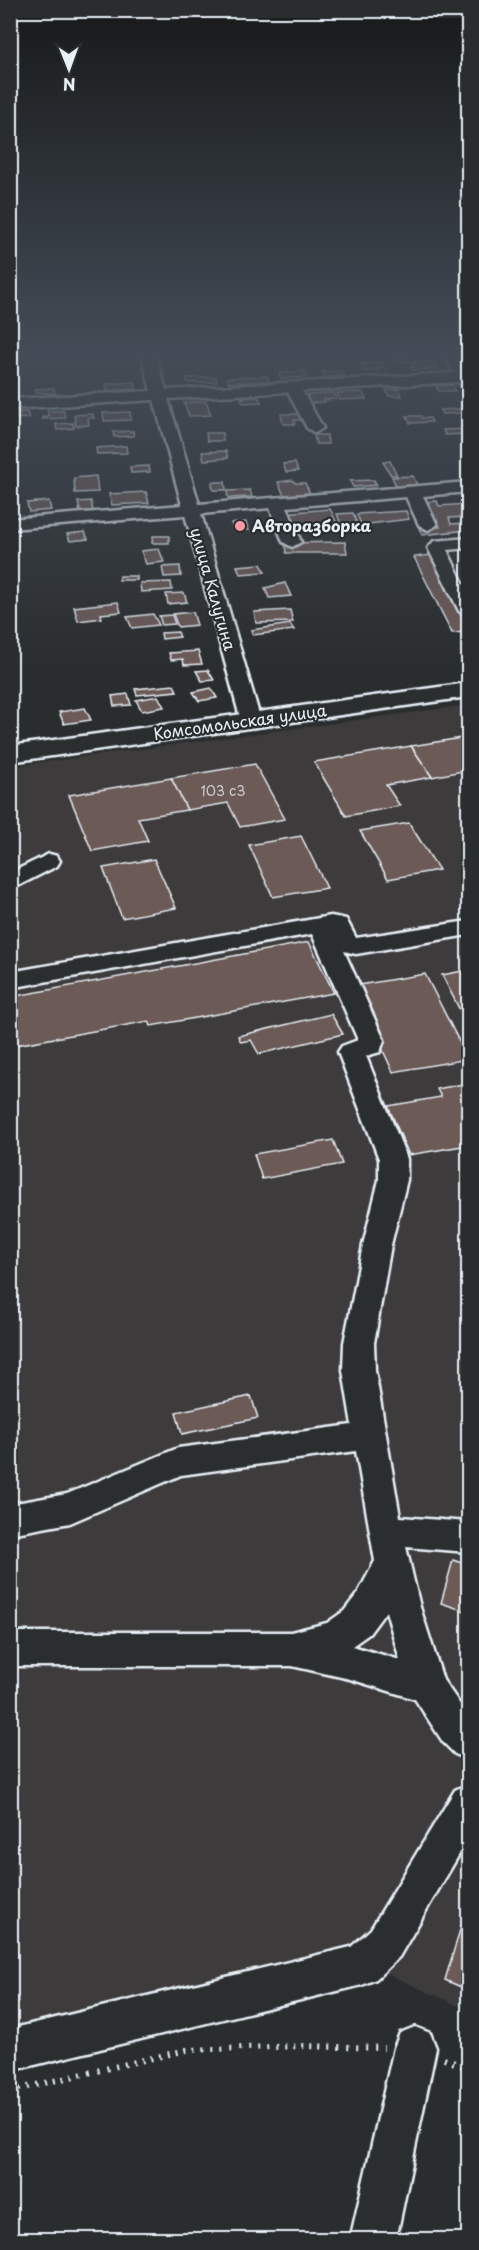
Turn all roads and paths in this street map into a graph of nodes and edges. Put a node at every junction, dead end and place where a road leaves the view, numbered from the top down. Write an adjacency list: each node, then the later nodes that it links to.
1 (176, 458): 7 (street, улица Калугина)
2 (468, 487): 3 (street)
3 (412, 491): 5 (street); 9 (street)
4 (468, 500): 6 (street)
5 (277, 502): 7 (street); 10 (street)
6 (446, 502)
7 (190, 509): 8 (street); 14 (street, улица Калугина)
8 (10, 524)
9 (428, 525)
10 (292, 542)
11 (468, 543): 12 (street)
12 (468, 610)
13 (468, 690): 14 (main road, Комсомольская улица)
14 (251, 721): 15 (main road, Комсомольская улица)
15 (10, 754)
16 (49, 861): 17 (street)
17 (10, 883)
18 (320, 924): 19 (street); 20 (street); 21 (street)
19 (468, 928)
20 (10, 980)
21 (370, 1436): 22 (street); 24 (street)
22 (10, 1519)
23 (468, 1537): 24 (street)
24 (388, 1547): 25 (street); 27 (street)
25 (292, 1648): 26 (street); 27 (street)
26 (10, 1649)
27 (426, 1684): 28 (street)
28 (468, 1741)
29 (468, 1803): 31 (street)
30 (415, 2048): 32 (path); 33 (path); 34 (street)
31 (10, 2050)
32 (468, 2068)
33 (10, 2091)
34 (373, 2240)

